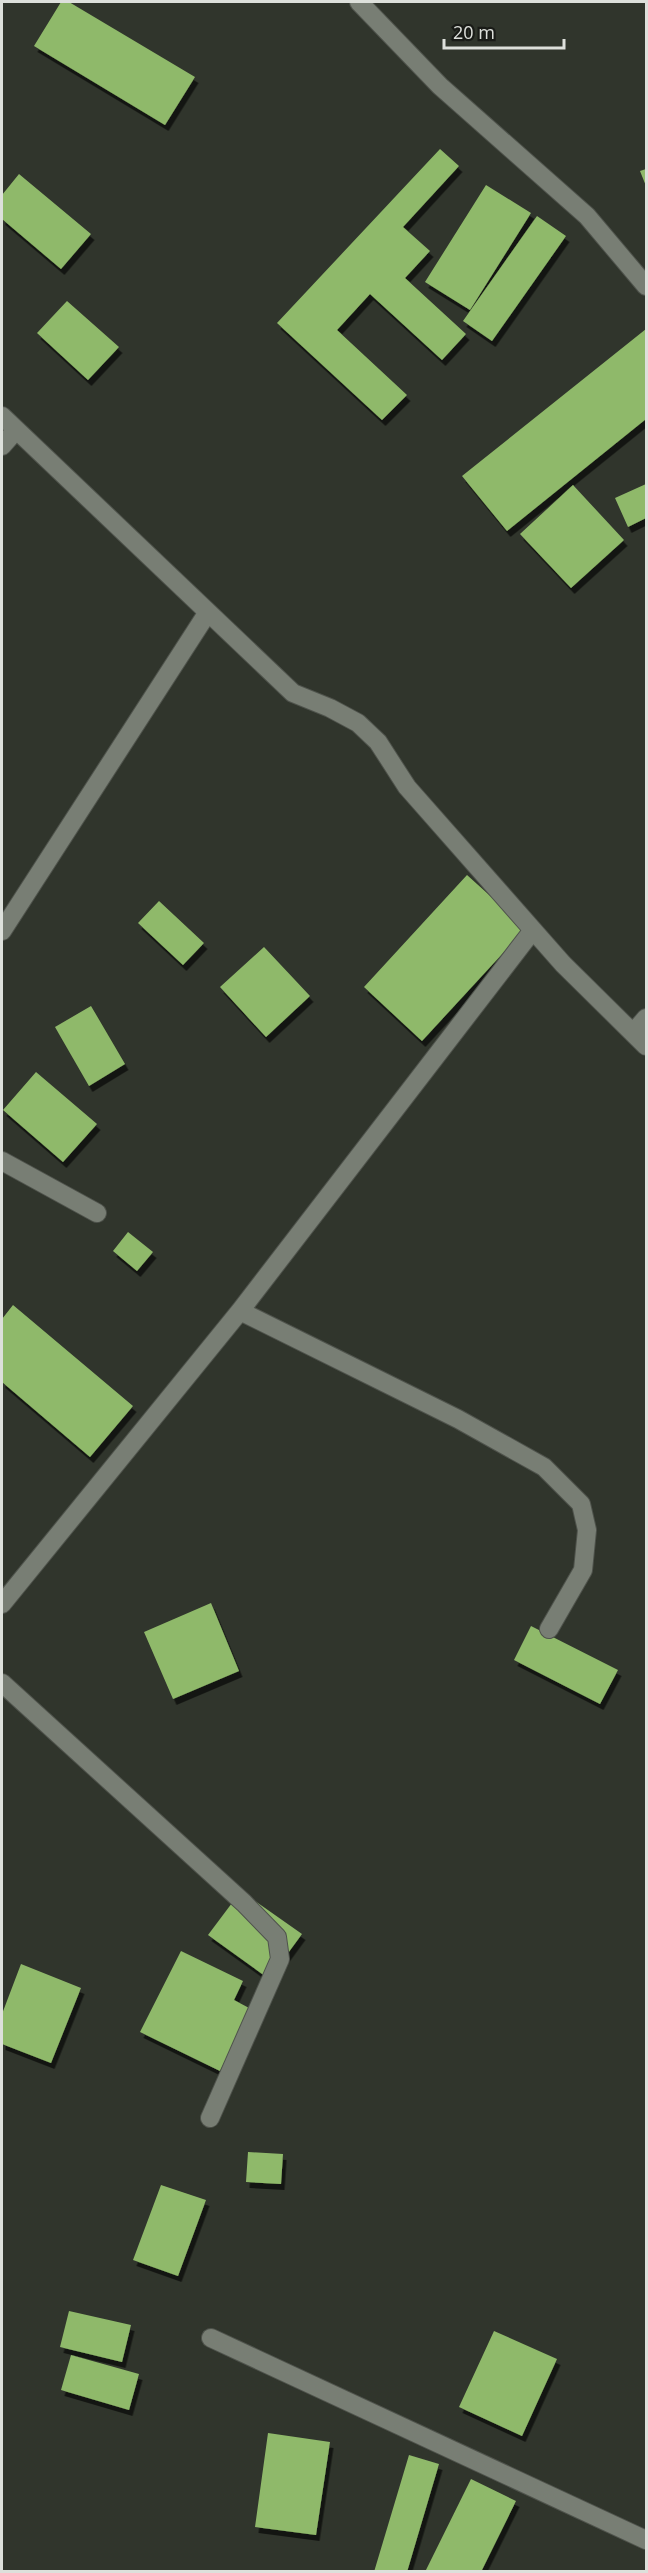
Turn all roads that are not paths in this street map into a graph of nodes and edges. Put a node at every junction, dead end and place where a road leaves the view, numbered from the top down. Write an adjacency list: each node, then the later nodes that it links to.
1 (359, 2): 2 (street)
2 (646, 286)
3 (2, 416): 4 (street)
4 (16, 430): 5 (street); 6 (street)
5 (2, 446)
6 (208, 612): 7 (street); 8 (street)
7 (533, 930): 10 (street); 14 (street)
8 (2, 931)
9 (646, 1018): 10 (street)
10 (633, 1033): 11 (street)
11 (646, 1046)
12 (2, 1161): 13 (street)
13 (97, 1213)
14 (240, 1311): 15 (street); 16 (street)
15 (2, 1604)
16 (549, 1629)
17 (2, 1683): 18 (street)
18 (210, 2118)
19 (211, 2338): 20 (street)
20 (646, 2540)

